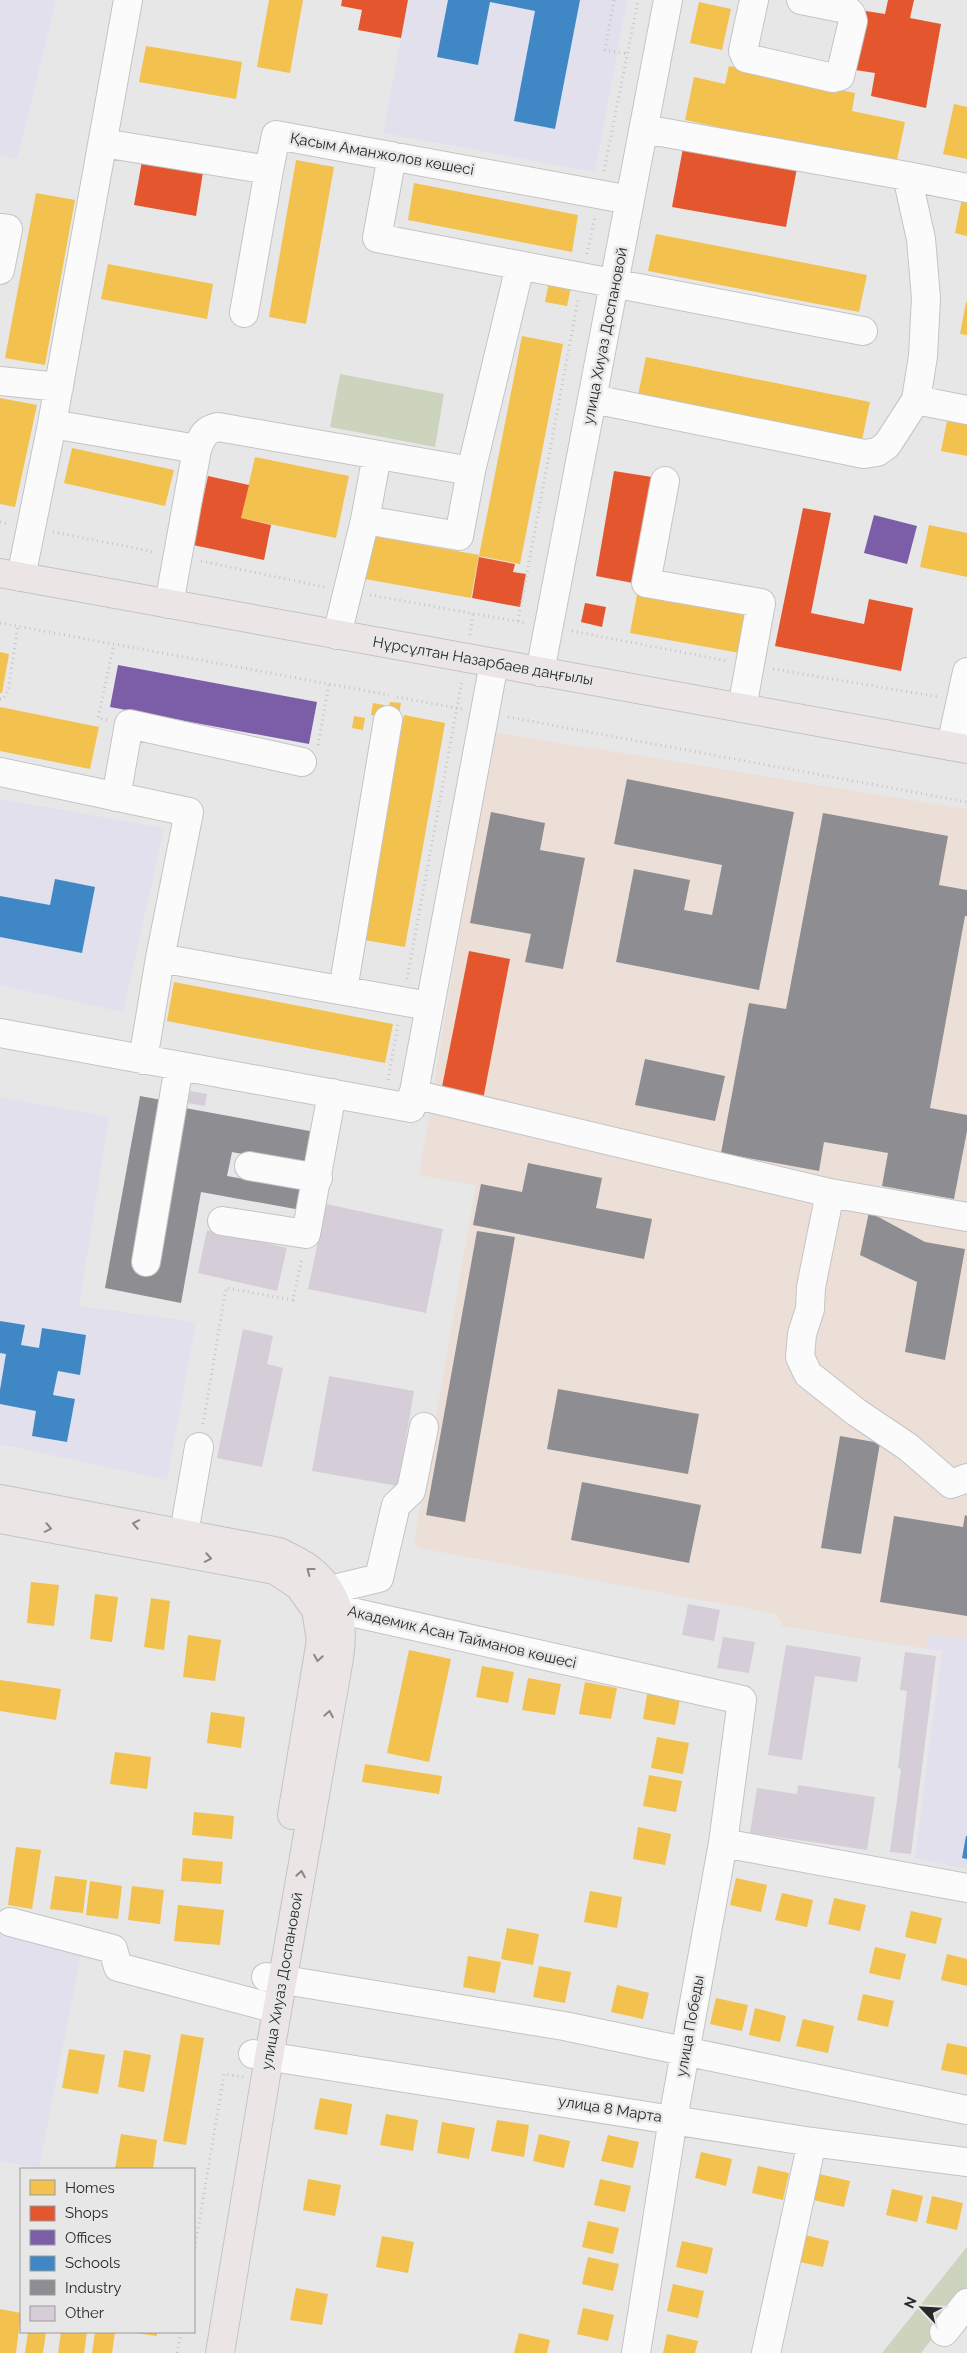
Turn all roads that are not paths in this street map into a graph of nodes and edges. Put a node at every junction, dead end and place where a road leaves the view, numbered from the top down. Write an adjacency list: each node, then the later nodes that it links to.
1 (130, 0): 6 (street)
2 (668, 0): 5 (street, улица Хиуаз Доспановой)
3 (754, 0): 4 (street)
4 (801, 0)
5 (644, 129): 9 (street); 11 (street, улица Хиуаз Доспановой)
6 (104, 143): 8 (street); 19 (street)
7 (392, 156): 8 (street, Қасым Аманжолов көшесі); 11 (street, Қасым Аманжолов көшесі); 13 (street)
8 (269, 170): 16 (street)
9 (907, 176): 10 (street); 21 (street)
10 (967, 188)
11 (630, 200): 15 (street, улица Хиуаз Доспановой)
12 (0, 228): 14 (street)
13 (520, 266): 15 (street); 26 (street)
14 (0, 270)
15 (614, 284): 17 (street); 20 (street, улица Хиуаз Доспановой)
16 (244, 313)
17 (863, 331)
18 (0, 381): 19 (street)
19 (59, 387): 23 (street)
20 (593, 399): 21 (street); 33 (street, улица Хиуаз Доспановой)
21 (916, 400): 22 (street)
22 (967, 410)
23 (52, 424): 24 (street); 29 (street)
24 (197, 449): 25 (street); 30 (street)
25 (377, 454): 26 (street); 28 (street)
26 (471, 471): 28 (street)
27 (665, 482): 35 (street)
28 (365, 520): 31 (street)
29 (11, 575): 30 (main road, Нұрсұлтан Назарбаев даңғылы)
30 (169, 604): 31 (main road, Нұрсұлтан Назарбаев даңғылы)
31 (337, 635): 32 (main road, Нұрсұлтан Назарбаев даңғылы)
32 (494, 663): 33 (main road, Нұрсұлтан Назарбаев даңғылы); 43 (street)
33 (540, 672): 35 (main road, Нұрсұлтан Назарбаев даңғылы)
34 (967, 672): 37 (street)
35 (742, 708): 37 (main road, Нұрсұлтан Назарбаев даңғылы)
36 (388, 720): 42 (street)
37 (959, 748)
38 (302, 762): 40 (street)
39 (0, 772): 40 (street)
40 (116, 797): 41 (street)
41 (160, 958): 42 (street); 45 (street)
42 (342, 990): 43 (street)
43 (416, 1003): 48 (street)
44 (0, 1033): 45 (street)
45 (144, 1060): 46 (street)
46 (179, 1066): 47 (street); 54 (street)
47 (332, 1093): 48 (street); 50 (street)
48 (413, 1094): 51 (street)
49 (250, 1166): 50 (street)
50 (318, 1178): 53 (street)
51 (830, 1193): 52 (street); 57 (street)
52 (967, 1217)
53 (222, 1221)
54 (146, 1262)
55 (424, 1427): 61 (street)
56 (199, 1447): 60 (street)
57 (967, 1478)
58 (0, 1499): 60 (main road, one-way to 58)
59 (0, 1519): 61 (main road, one-way to 61)
60 (184, 1533): 61 (main road, one-way to 60)
61 (328, 1603): 62 (street, Академик Асан Тайманов көшесі); 66 (main road, улица Хиуаз Доспановой)
62 (742, 1700): 63 (street, улица Победы)
63 (723, 1843): 64 (street); 68 (street, улица Победы)
64 (967, 1888)
65 (10, 1922): 67 (street)
66 (274, 1978): 67 (main road, улица Хиуаз Доспановой); 68 (street)
67 (269, 2006): 69 (main road, улица Хиуаз Доспановой)
68 (685, 2050): 70 (street); 71 (street, улица Победы)
69 (261, 2056): 71 (street, улица 8 Марта); 76 (main road, улица Хиуаз Доспановой); 77 (main road, улица Хиуаз Доспановой)
70 (967, 2110)
71 (673, 2119): 72 (street, улица 8 Марта); 78 (street, улица Победы)
72 (812, 2142): 73 (street, улица 8 Марта); 79 (street)
73 (967, 2162)
74 (967, 2303): 75 (street)
75 (944, 2332)
76 (202, 2353)
77 (220, 2353)
78 (636, 2353)
79 (766, 2353)

